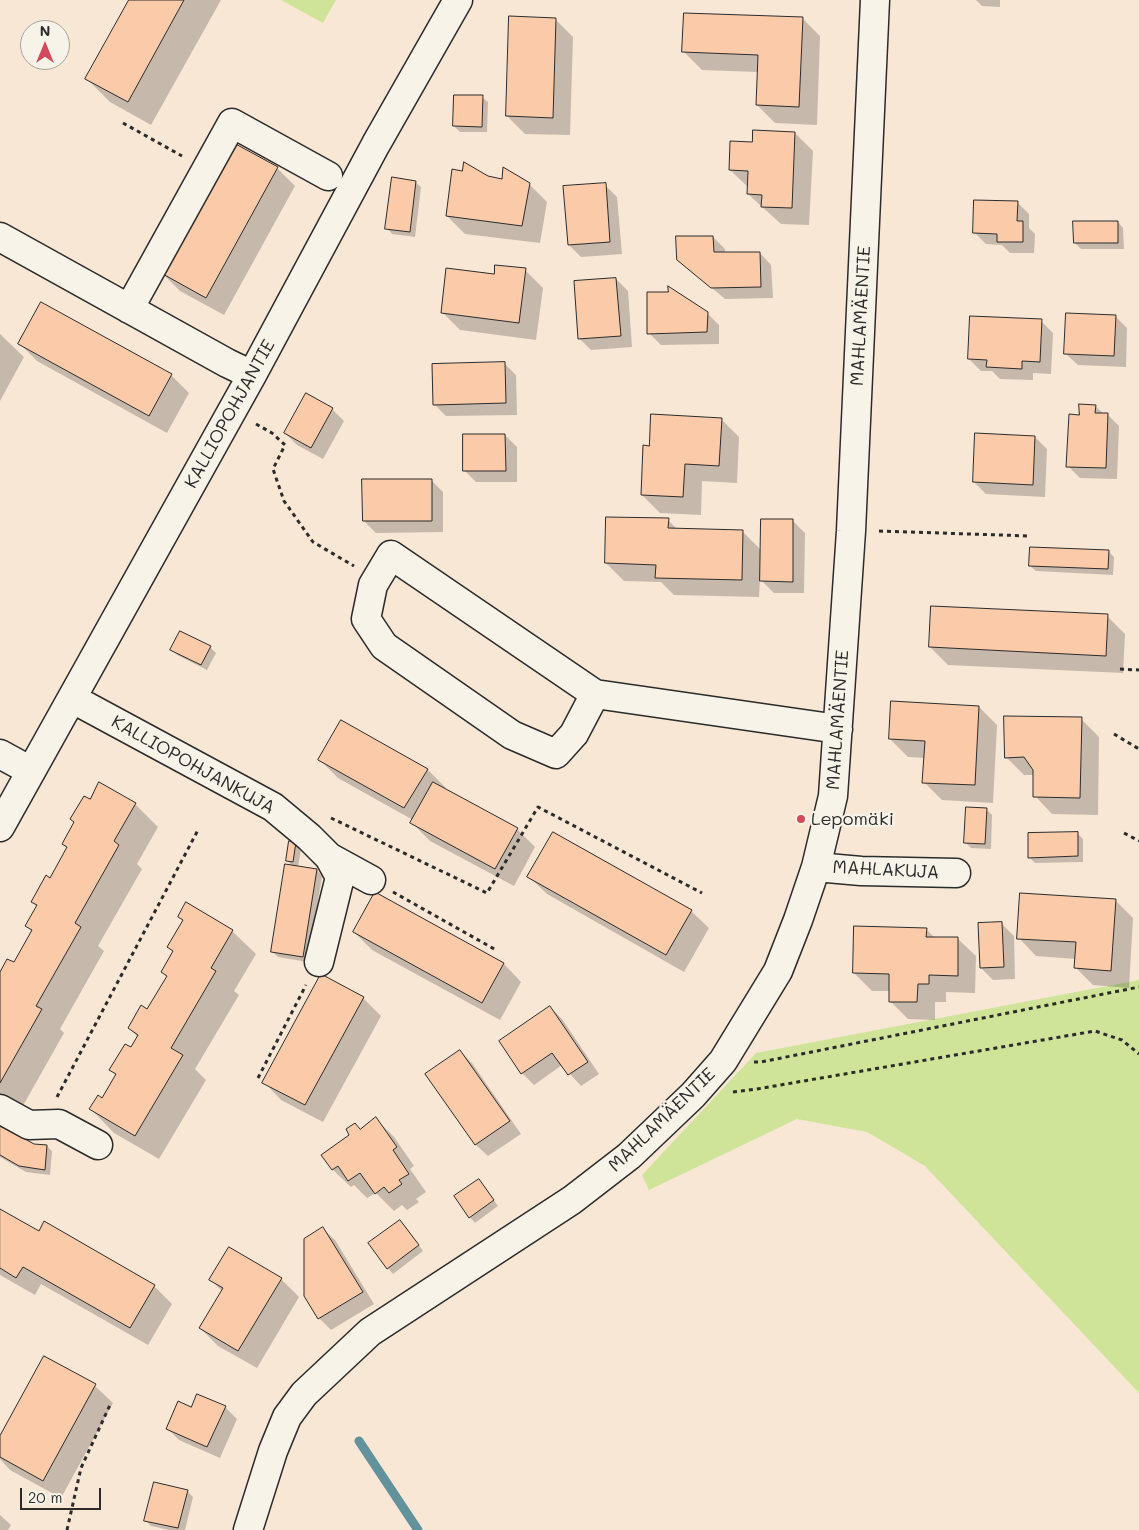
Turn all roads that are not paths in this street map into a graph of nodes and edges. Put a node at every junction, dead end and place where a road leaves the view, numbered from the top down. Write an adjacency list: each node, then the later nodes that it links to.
1 (458, 0): 6 (street, KALLIOPOHJANTIE)
2 (875, 0): 9 (street, MAHLAMÄENTIE)
3 (328, 176): 5 (street)
4 (0, 237): 5 (street)
5 (129, 308): 6 (street)
6 (252, 374): 8 (street, KALLIOPOHJANTIE)
7 (595, 694): 7 (street); 9 (street)
8 (73, 699): 11 (street, KALLIOPOHJANTIE); 13 (street, KALLIOPOHJANKUJA)
9 (838, 729): 14 (street, MAHLAMÄENTIE)
10 (0, 754): 11 (street)
11 (31, 771): 12 (street, KALLIOPOHJANTIE)
12 (0, 827)
13 (329, 857): 16 (street); 17 (street)
14 (816, 867): 15 (street, MAHLAKUJA); 20 (street, MAHLAMÄENTIE)
15 (956, 873)
16 (371, 880)
17 (318, 962)
18 (0, 1109): 19 (street)
19 (98, 1145)
20 (248, 1530)

